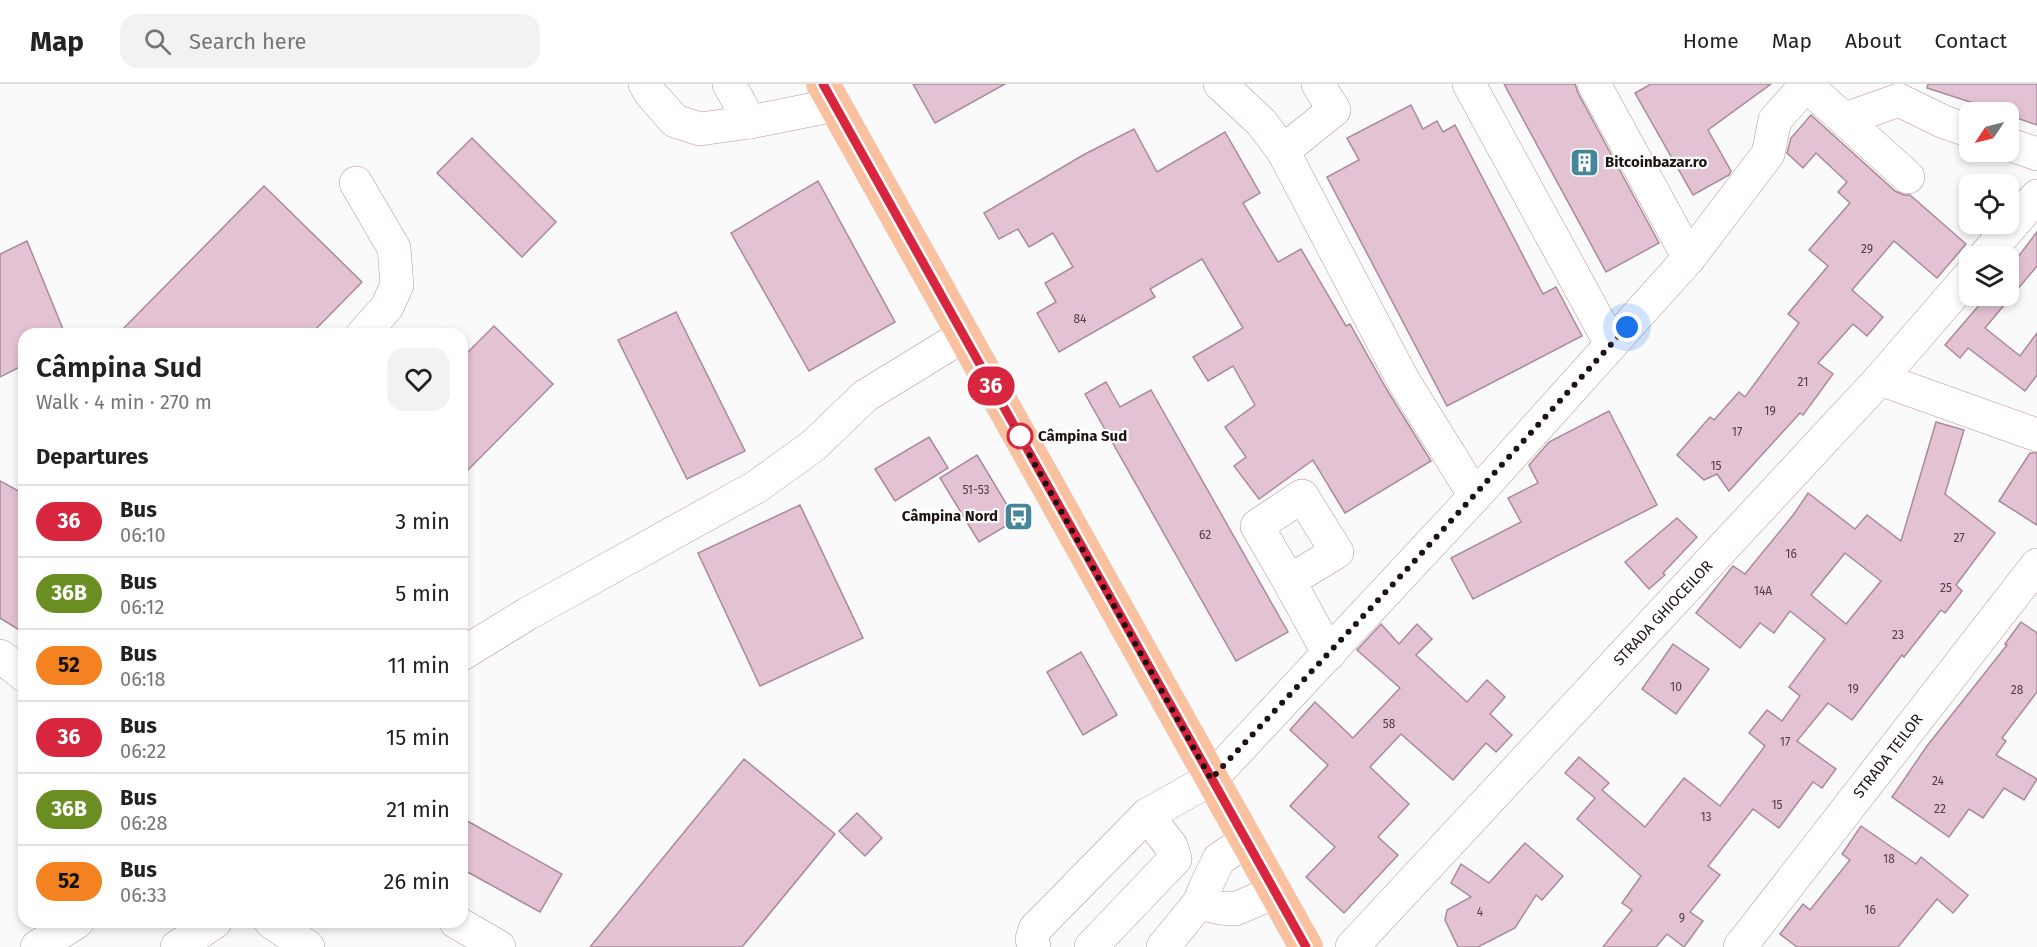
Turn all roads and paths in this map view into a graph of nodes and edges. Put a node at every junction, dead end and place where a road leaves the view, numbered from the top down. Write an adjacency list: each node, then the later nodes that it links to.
1 (645, 84): 10 (street)
2 (729, 84): 10 (street)
3 (1220, 84): 13 (street)
4 (1318, 84): 13 (street)
5 (1469, 84): 23 (street)
6 (1594, 84): 19 (street)
7 (1805, 85): 9 (street); 19 (street)
8 (829, 95): 10 (street); 22 (main road)
9 (1845, 119): 11 (street); 15 (street)
10 (750, 122)
11 (1959, 127)
12 (2019, 148): 14 (street)
13 (1283, 151): 26 (street)
14 (2037, 154)
15 (1908, 177)
16 (356, 183): 21 (street)
17 (2037, 196): 18 (street)
18 (1994, 246)
19 (1689, 258): 23 (street)
20 (1959, 288): 24 (street, STRADA GHIOCEILOR)
21 (368, 328)
22 (963, 336): 29 (street); 33 (main road)
23 (1611, 344): 26 (street)
24 (1880, 379): 25 (street); 50 (street, STRADA GHIOCEILOR)
25 (2037, 435)
26 (1475, 496): 30 (street)
27 (2037, 565): 51 (street, STRADA TEILOR)
28 (1289, 582): 30 (street)
29 (468, 650)
30 (1329, 654): 33 (street)
31 (0, 656): 32 (street)
32 (18, 670)
33 (1211, 779): 34 (street); 35 (main road)
34 (1147, 814): 46 (street); 47 (street)
35 (1246, 841): 36 (main road); 37 (street)
36 (1275, 892): 37 (street); 49 (main road)
37 (1200, 903): 48 (street)
38 (67, 928): 42 (street)
39 (206, 928): 43 (street)
40 (280, 928): 44 (street)
41 (456, 932): 45 (street)
42 (37, 947)
43 (177, 947)
44 (308, 947)
45 (499, 947)
46 (1034, 947)
47 (1091, 947)
48 (1163, 947)
49 (1306, 947)
50 (1352, 947)
51 (1740, 947)

